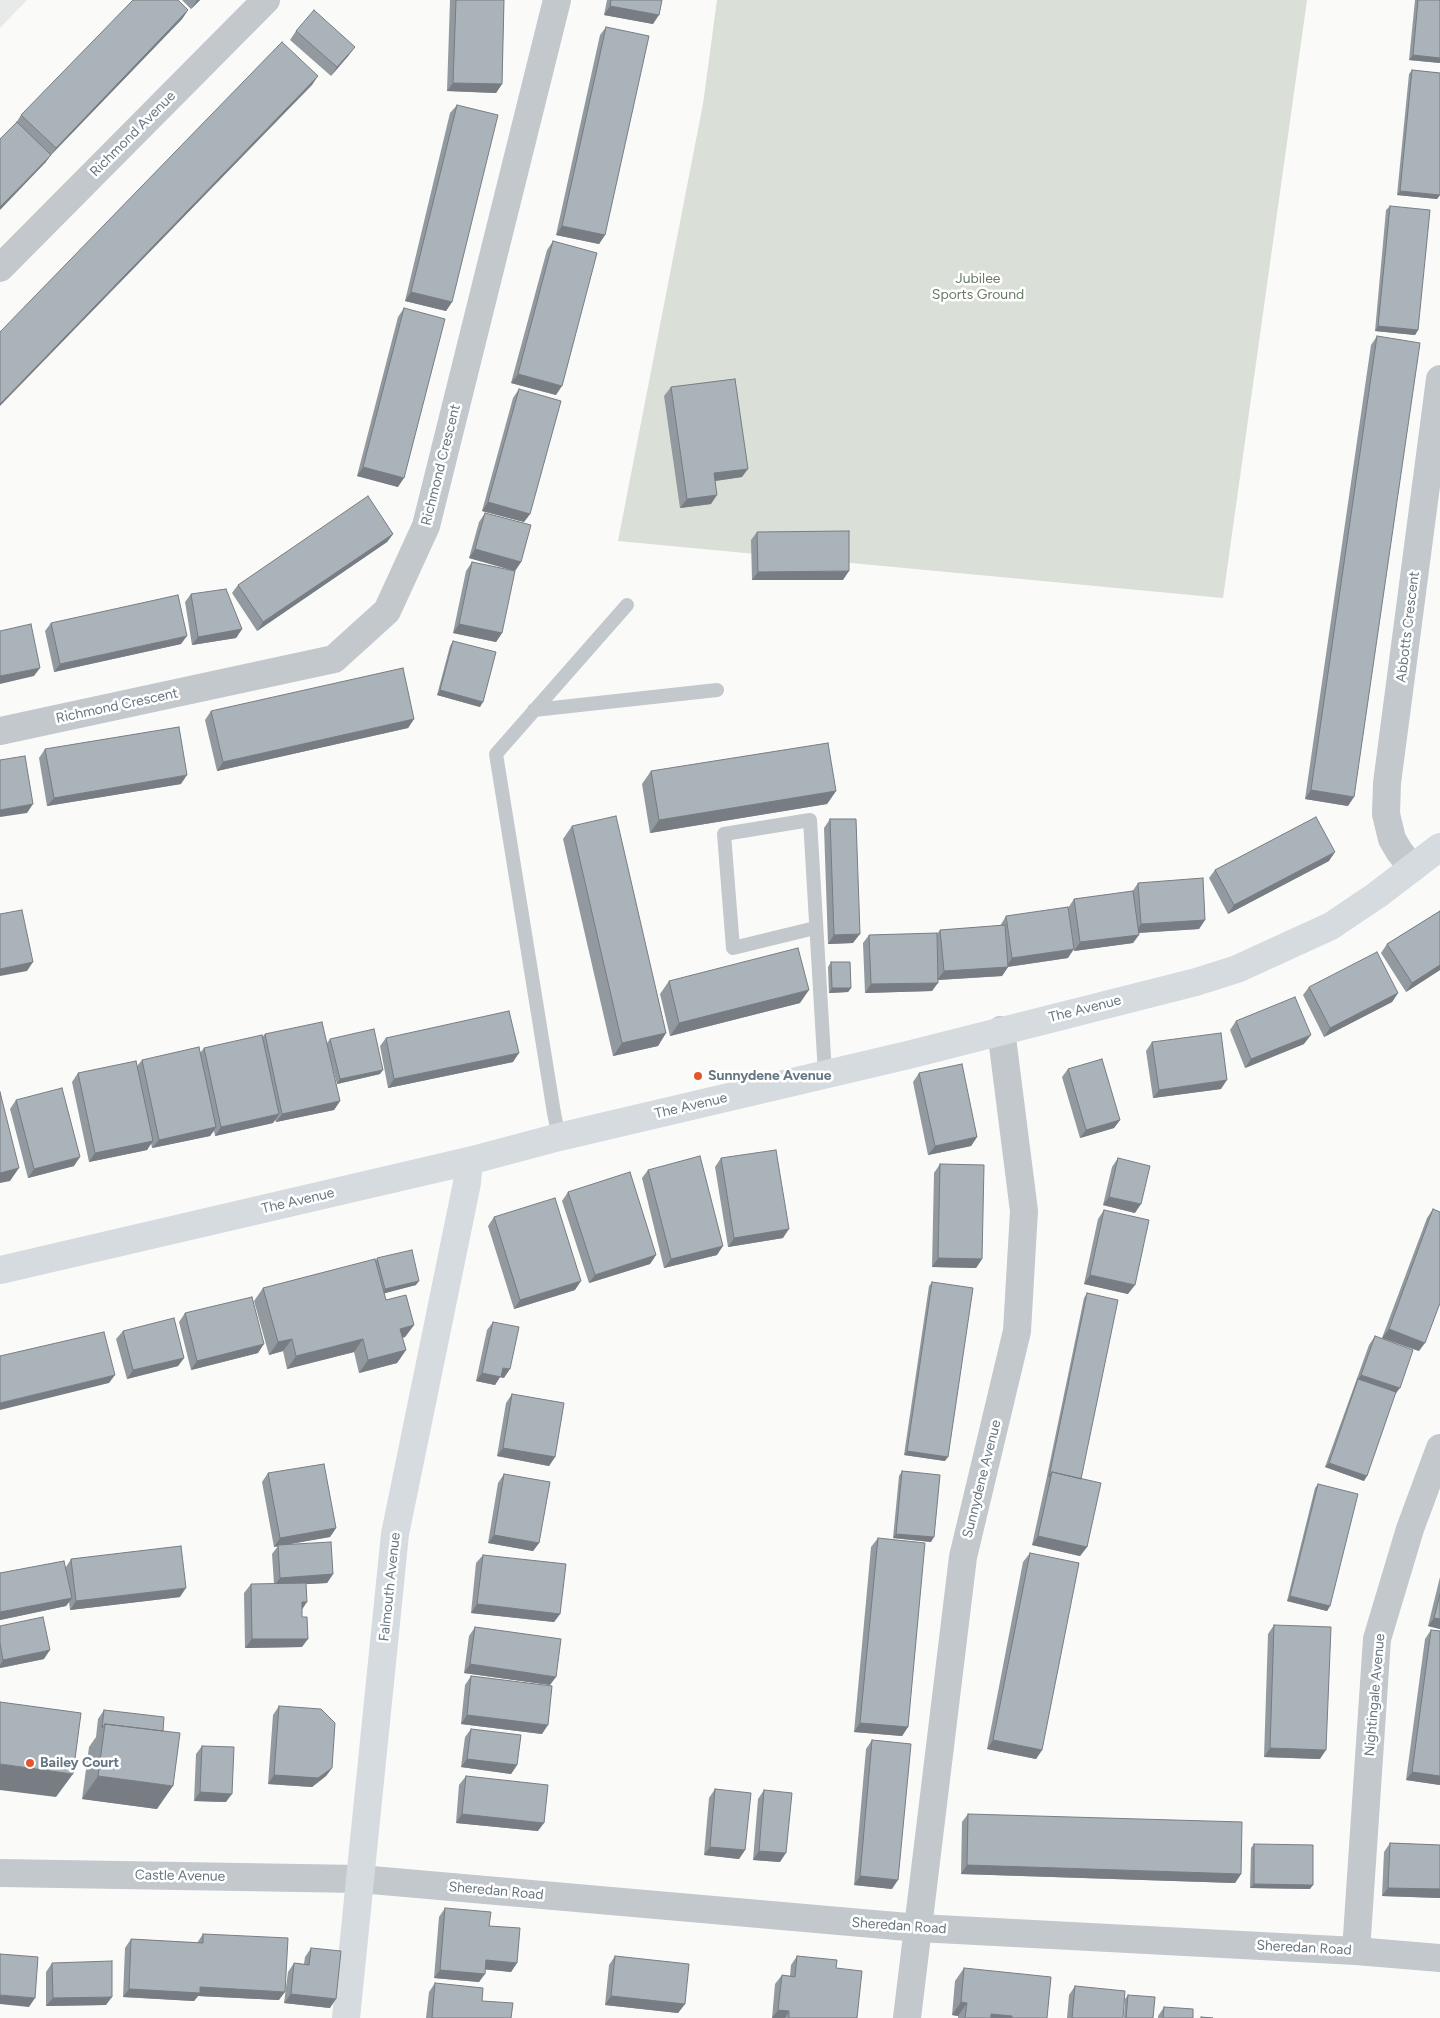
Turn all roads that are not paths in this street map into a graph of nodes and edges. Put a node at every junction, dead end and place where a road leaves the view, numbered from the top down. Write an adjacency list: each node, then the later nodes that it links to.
1 (266, 0): 3 (street, Richmond Avenue)
2 (557, 0): 8 (street, Richmond Crescent)
3 (0, 268)
4 (1440, 379): 10 (street, Abbotts Crescent)
5 (627, 605): 7 (lane)
6 (717, 690): 7 (lane)
7 (534, 710): 14 (lane)
8 (0, 731)
9 (1440, 847): 10 (street, The Avenue)
10 (1412, 868): 12 (street, The Avenue)
11 (815, 928): 11 (lane); 13 (lane)
12 (1001, 1030): 13 (street, The Avenue); 20 (street, Sunnydene Avenue)
13 (825, 1074): 14 (street, The Avenue)
14 (559, 1136): 15 (street, The Avenue)
15 (469, 1160): 16 (street, The Avenue); 19 (street, Falmouth Avenue)
16 (0, 1270)
17 (1440, 1448): 21 (street, Nightingale Avenue)
18 (0, 1873): 19 (street, Castle Avenue)
19 (360, 1879): 20 (street, Sheredan Road); 23 (street, Falmouth Avenue)
20 (919, 1928): 21 (street, Sheredan Road); 24 (street, Sunnydene Avenue)
21 (1356, 1951): 22 (street, Sheredan Road)
22 (1440, 1958)
23 (346, 2018)
24 (907, 2018)

